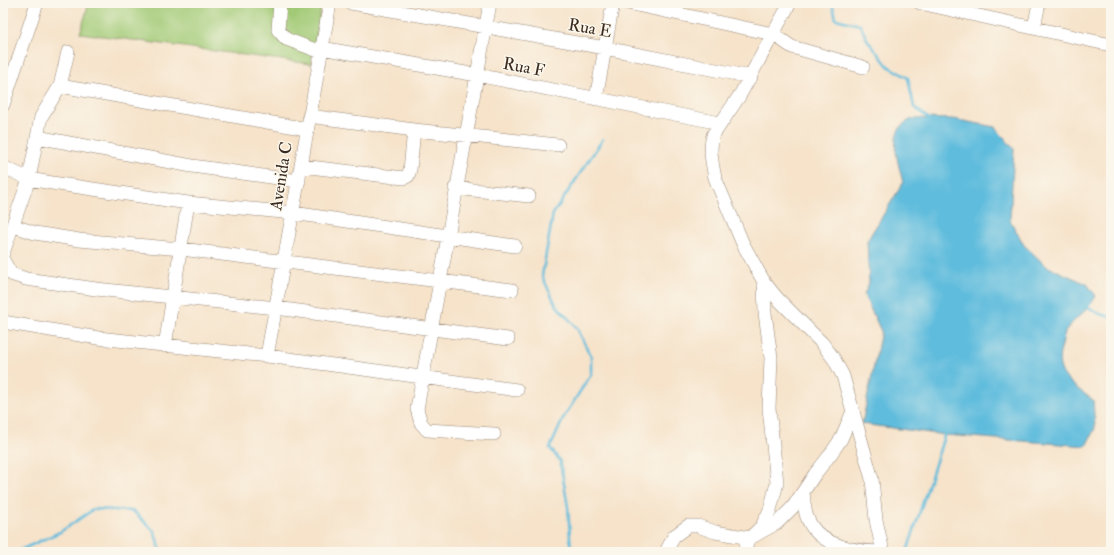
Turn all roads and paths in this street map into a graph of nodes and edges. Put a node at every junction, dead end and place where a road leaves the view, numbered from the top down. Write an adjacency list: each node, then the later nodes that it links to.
1 (37, 3): 23 (street)
2 (280, 3): 16 (street, Rua F)
3 (330, 3): 16 (street, Avenida C)
4 (351, 3): 11 (street, Rua E)
5 (490, 3): 11 (street)
6 (613, 3): 15 (street)
7 (626, 3): 13 (street)
8 (790, 3): 13 (street)
9 (920, 3): 12 (street)
10 (1039, 3): 12 (street)
11 (486, 28): 15 (street, Rua E); 19 (street)
12 (1034, 28): 14 (street)
13 (773, 34): 18 (street); 20 (street)
14 (1111, 45)
15 (605, 48): 20 (street, Rua E); 22 (street)
16 (321, 50): 19 (street, Rua F); 24 (street, Avenida C)
17 (68, 52): 21 (street)
18 (863, 68)
19 (477, 75): 22 (street, Rua F); 27 (street)
20 (751, 76): 25 (street)
21 (60, 86): 24 (street); 28 (street)
22 (596, 99): 25 (street, Rua F)
23 (3, 104)
24 (308, 123): 26 (street); 30 (street, Avenida C)
25 (720, 123): 46 (street)
26 (414, 130): 27 (street); 30 (street)
27 (465, 136): 29 (street); 34 (street)
28 (37, 137): 32 (street); 33 (street)
29 (558, 145)
30 (301, 166): 33 (street, Avenida C)
31 (3, 167): 32 (street)
32 (29, 179): 36 (street); 38 (street)
33 (299, 181): 37 (street, Avenida C)
34 (455, 188): 35 (street); 39 (street)
35 (530, 196)
36 (188, 202): 37 (street); 41 (street)
37 (293, 213): 39 (street); 44 (street, Avenida C)
38 (14, 226): 41 (street); 42 (street)
39 (447, 236): 40 (street); 45 (street)
40 (515, 246)
41 (182, 250): 44 (street); 48 (street)
42 (3, 253)
43 (3, 260): 48 (street)
44 (285, 262): 45 (street); 49 (street, Avenida C)
45 (439, 280): 47 (street); 51 (street)
46 (764, 282): 57 (street); 60 (street)
47 (512, 290)
48 (174, 297): 49 (street); 53 (street)
49 (276, 308): 51 (street); 54 (street, Avenida C)
50 (3, 322): 53 (street)
51 (431, 328): 52 (street); 55 (street)
52 (508, 339)
53 (165, 346): 54 (street)
54 (268, 356): 55 (street)
55 (422, 377): 56 (street); 58 (street)
56 (517, 390)
57 (853, 411): 59 (street); 64 (street)
58 (494, 434)
59 (803, 492): 60 (street); 63 (street)
60 (750, 538): 61 (street); 62 (street)
61 (666, 552)
62 (746, 552)
63 (879, 552)
64 (883, 552)

